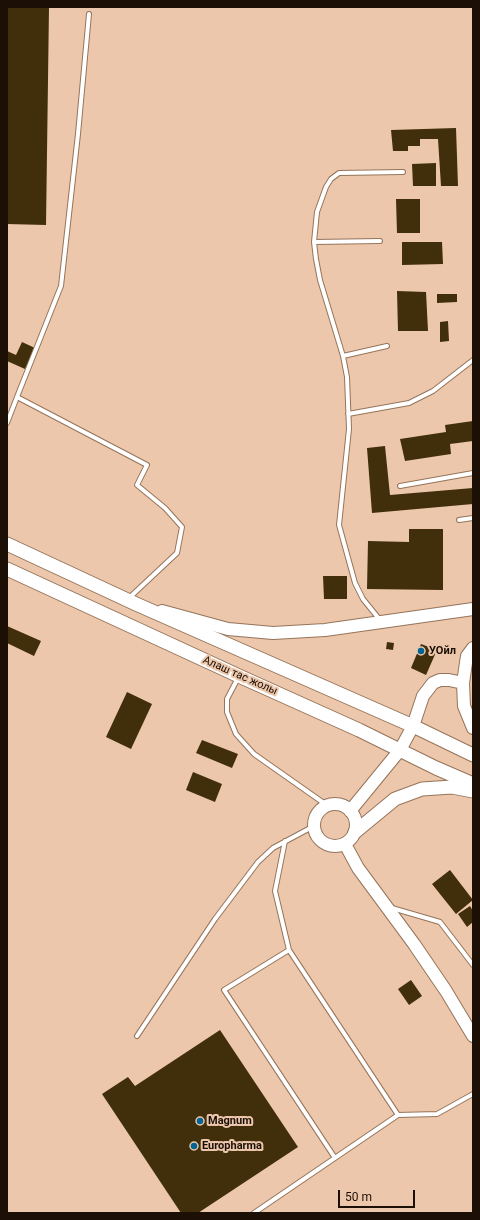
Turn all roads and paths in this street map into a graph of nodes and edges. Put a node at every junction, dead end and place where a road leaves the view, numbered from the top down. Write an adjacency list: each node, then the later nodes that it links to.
1 (89, 14): 8 (lane)
2 (403, 172): 4 (lane)
3 (380, 241): 4 (lane)
4 (314, 242): 6 (lane)
5 (387, 346): 6 (lane)
6 (343, 356): 9 (lane)
7 (473, 360): 9 (lane)
8 (16, 398): 10 (lane); 17 (lane)
9 (348, 414): 19 (lane)
10 (7, 423)
11 (473, 473): 12 (lane)
12 (400, 486)
13 (473, 518): 14 (lane)
14 (459, 520)
15 (7, 544): 17 (main road)
16 (7, 569): 21 (main road, Алаш тас жолы)
17 (131, 602): 19 (main road); 23 (main road)
18 (473, 609): 19 (main road)
19 (382, 622)
20 (473, 648): 22 (main road)
21 (239, 676): 25 (main road, Алаш тас жолы); 29 (lane)
22 (463, 683): 23 (main road); 24 (main road)
23 (413, 726): 25 (main road); 26 (main road)
24 (473, 728)
25 (400, 750): 27 (main road, Алаш тас жолы); 30 (main road)
26 (473, 756)
27 (473, 784)
28 (473, 791): 32 (main road)
29 (328, 806): 30 (main road); 31 (main road)
30 (350, 811): 32 (main road)
31 (314, 826): 33 (lane); 34 (main road)
32 (355, 832): 34 (main road)
33 (285, 841): 36 (lane); 38 (lane)
34 (345, 844): 35 (main road)
35 (387, 907): 37 (lane); 39 (main road)
36 (289, 950): 41 (lane); 42 (lane)
37 (473, 965)
38 (137, 1036)
39 (473, 1036)
40 (473, 1094): 41 (lane)
41 (398, 1115): 42 (lane)
42 (335, 1158): 43 (lane)
43 (254, 1213)

